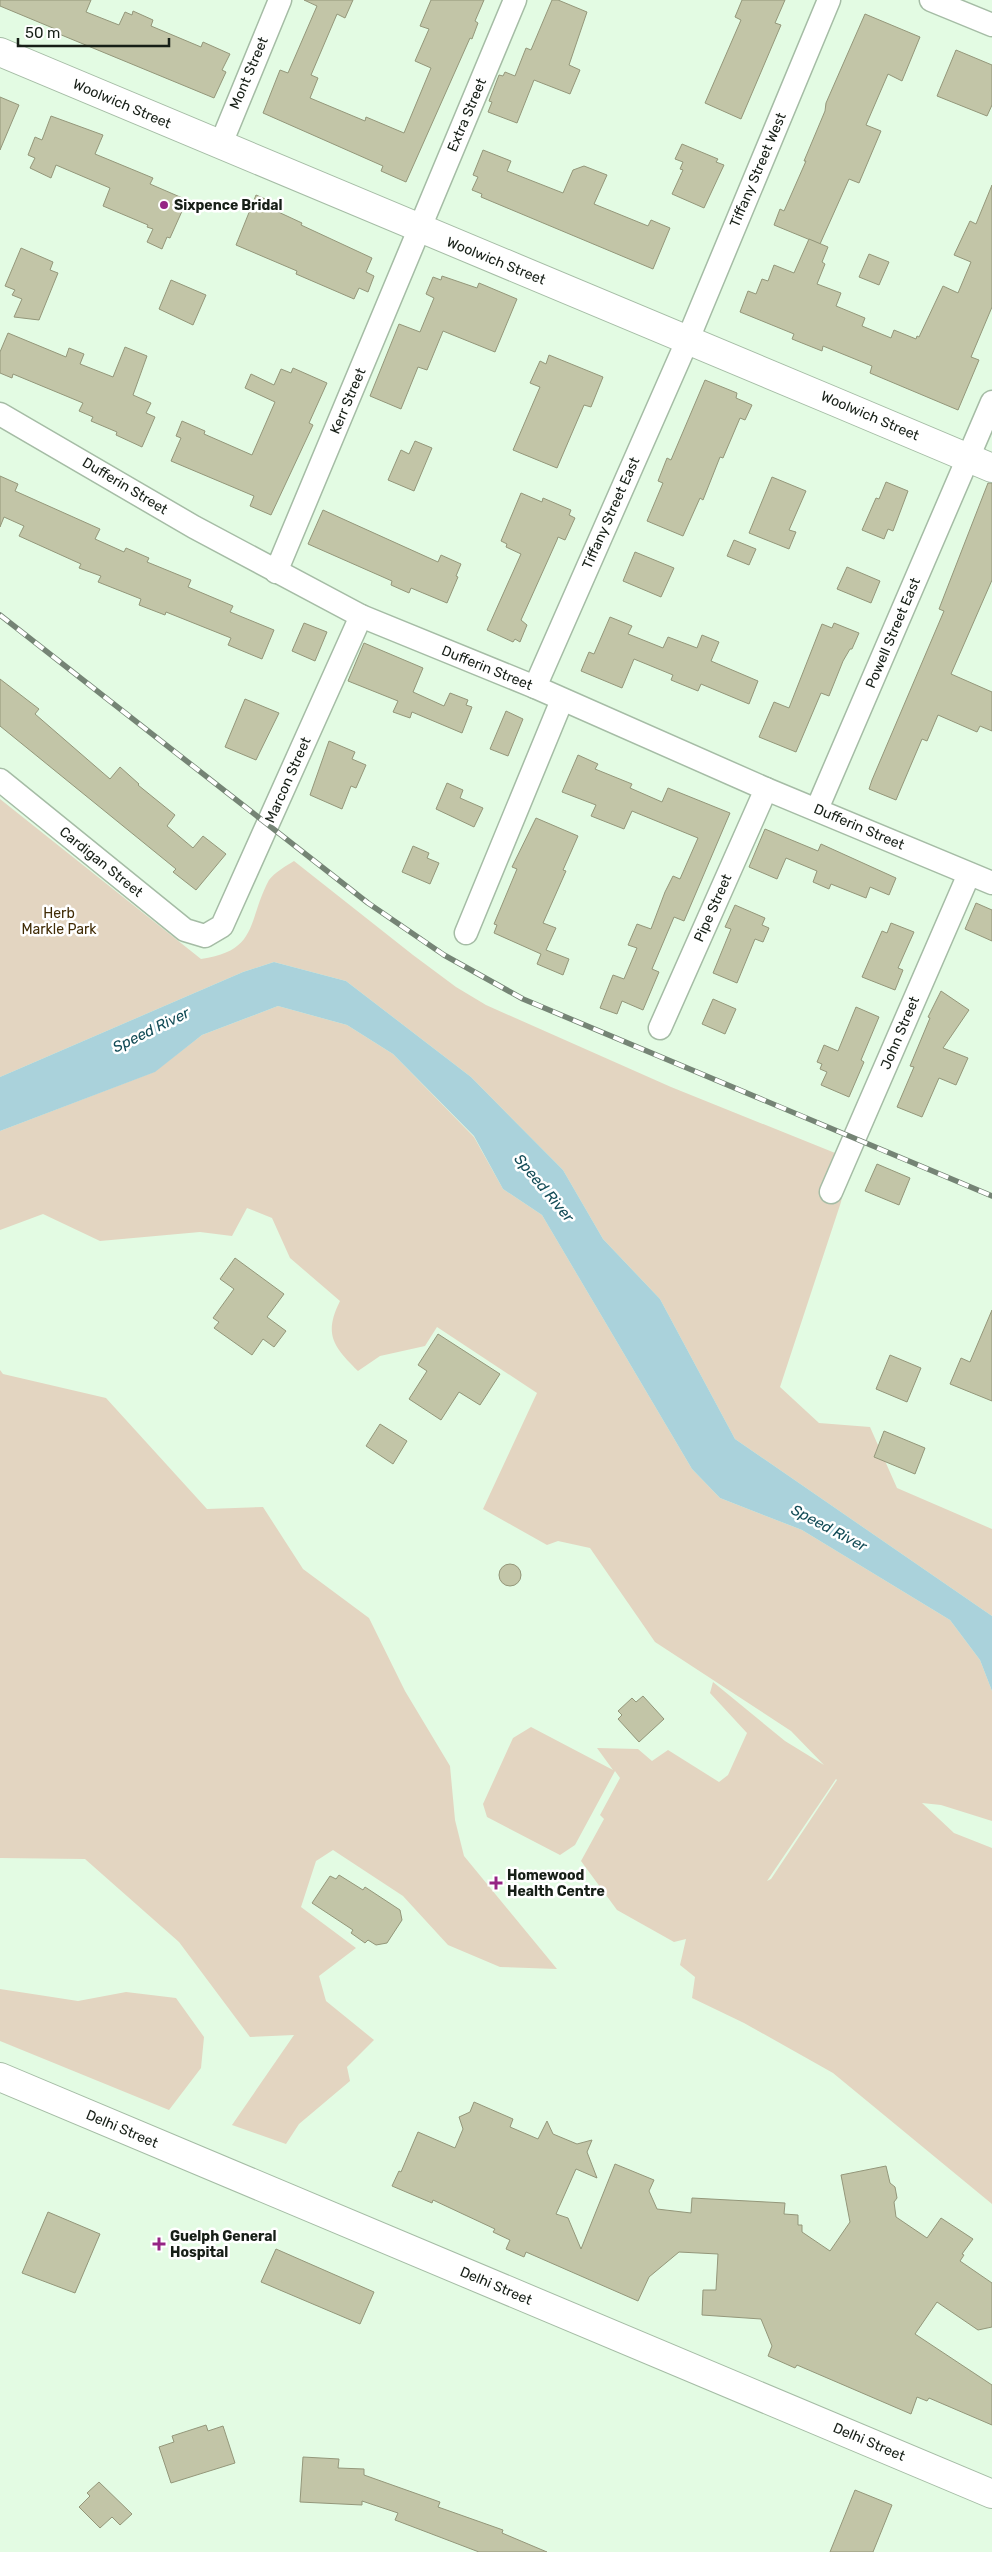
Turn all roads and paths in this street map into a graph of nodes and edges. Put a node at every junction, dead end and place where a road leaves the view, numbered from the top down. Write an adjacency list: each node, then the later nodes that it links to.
1 (280, 0): 7 (street, Mont Street)
2 (515, 0): 8 (street, Extra Street)
3 (829, 0): 9 (street, Tiffany Street West)
4 (931, 0): 5 (street)
5 (992, 26)
6 (0, 52): 7 (street, Woolwich Street)
7 (220, 146): 8 (street, Woolwich Street)
8 (419, 230): 9 (street, Woolwich Street); 13 (street, Kerr Street)
9 (688, 339): 12 (street, Woolwich Street); 15 (street, Tiffany Street East)
10 (992, 402): 12 (street, Powell Street East)
11 (0, 414): 13 (street, Dufferin Street)
12 (980, 463): 19 (street, Powell Street East)
13 (276, 572): 14 (street, Dufferin Street)
14 (361, 616): 15 (street, Dufferin Street); 23 (street, Marcon Street)
15 (535, 687): 16 (street, Dufferin Street)
16 (562, 700): 18 (street, Dufferin Street); 22 (street)
17 (0, 780): 23 (street, Cardigan Street)
18 (766, 789): 19 (street, Dufferin Street); 24 (street, Pipe Street)
19 (817, 809): 20 (street, Dufferin Street)
20 (969, 874): 21 (street, Dufferin Street); 25 (street, John Street)
21 (992, 883)
22 (466, 933)
23 (205, 936)
24 (660, 1028)
25 (831, 1192)
26 (0, 2077): 27 (street, Delhi Street)
27 (992, 2494)

